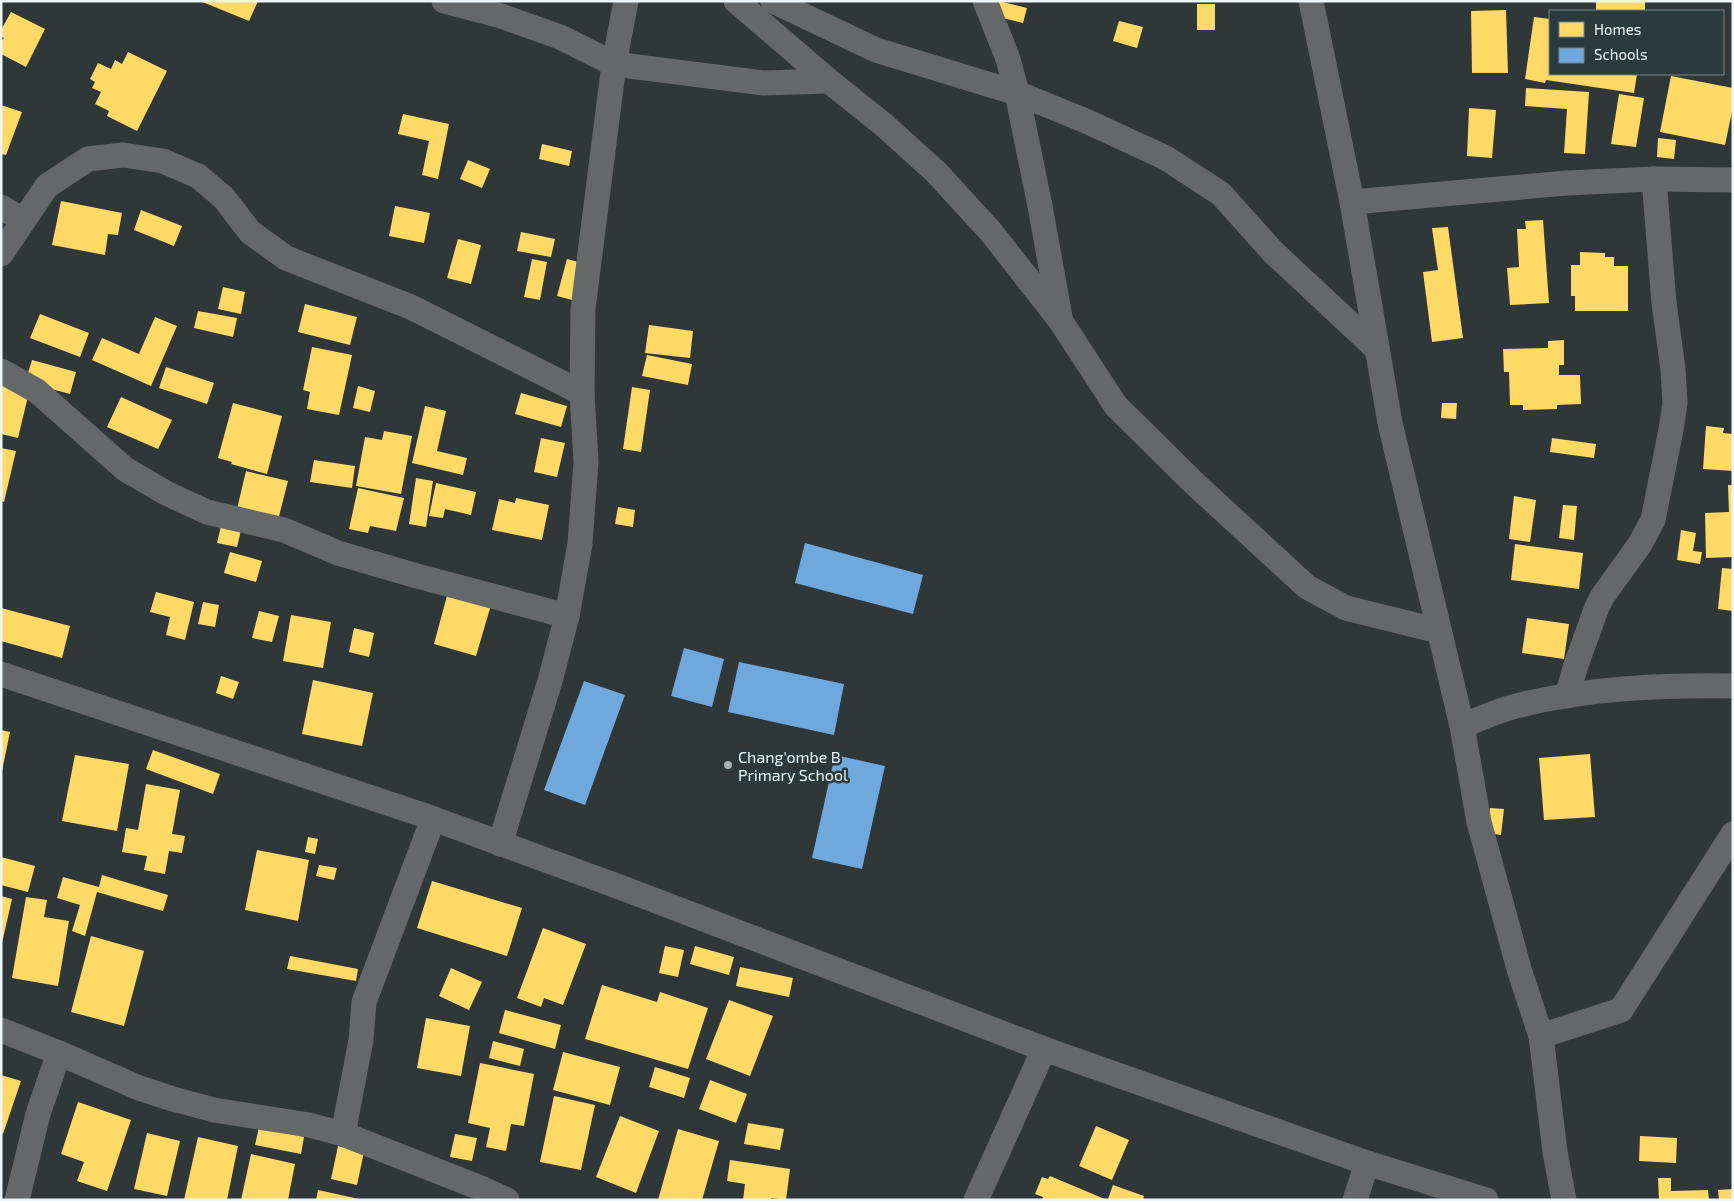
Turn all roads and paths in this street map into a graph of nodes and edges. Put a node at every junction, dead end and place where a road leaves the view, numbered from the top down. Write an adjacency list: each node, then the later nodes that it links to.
1 (444, 1): 8 (street)
2 (626, 1): 10 (street)
3 (736, 1): 11 (street)
4 (773, 1): 9 (street)
5 (811, 1): 9 (street)
6 (985, 1): 12 (street)
7 (1311, 1): 15 (street)
8 (449, 2): 10 (street)
9 (824, 24): 12 (street)
10 (614, 64): 11 (street); 22 (street)
11 (829, 81): 19 (street)
12 (1017, 93): 19 (street); 20 (street)
13 (1654, 179): 14 (street); 15 (street); 27 (street)
14 (1733, 180)
15 (1352, 202): 20 (street)
16 (1, 207): 17 (street)
17 (23, 220): 18 (street); 22 (street)
18 (1, 254)
19 (1060, 320): 24 (street)
20 (1377, 349): 24 (street)
21 (1, 371): 23 (street)
22 (582, 393): 23 (street)
23 (567, 616): 31 (street)
24 (1439, 631): 28 (street)
25 (1, 674): 29 (street)
26 (1733, 686): 27 (street)
27 (1567, 696): 28 (street)
28 (1462, 726): 33 (street)
29 (433, 819): 31 (street); 36 (street)
30 (1733, 834): 33 (street)
31 (500, 844): 34 (street)
32 (1, 1030): 35 (street)
33 (1541, 1036): 43 (street)
34 (1044, 1049): 37 (street); 40 (street)
35 (59, 1052): 36 (street); 38 (street)
36 (343, 1134): 39 (street)
37 (1367, 1163): 41 (street); 42 (street)
38 (18, 1200)
39 (507, 1200)
40 (976, 1200)
41 (1355, 1200)
42 (1486, 1200)
43 (1564, 1200)

